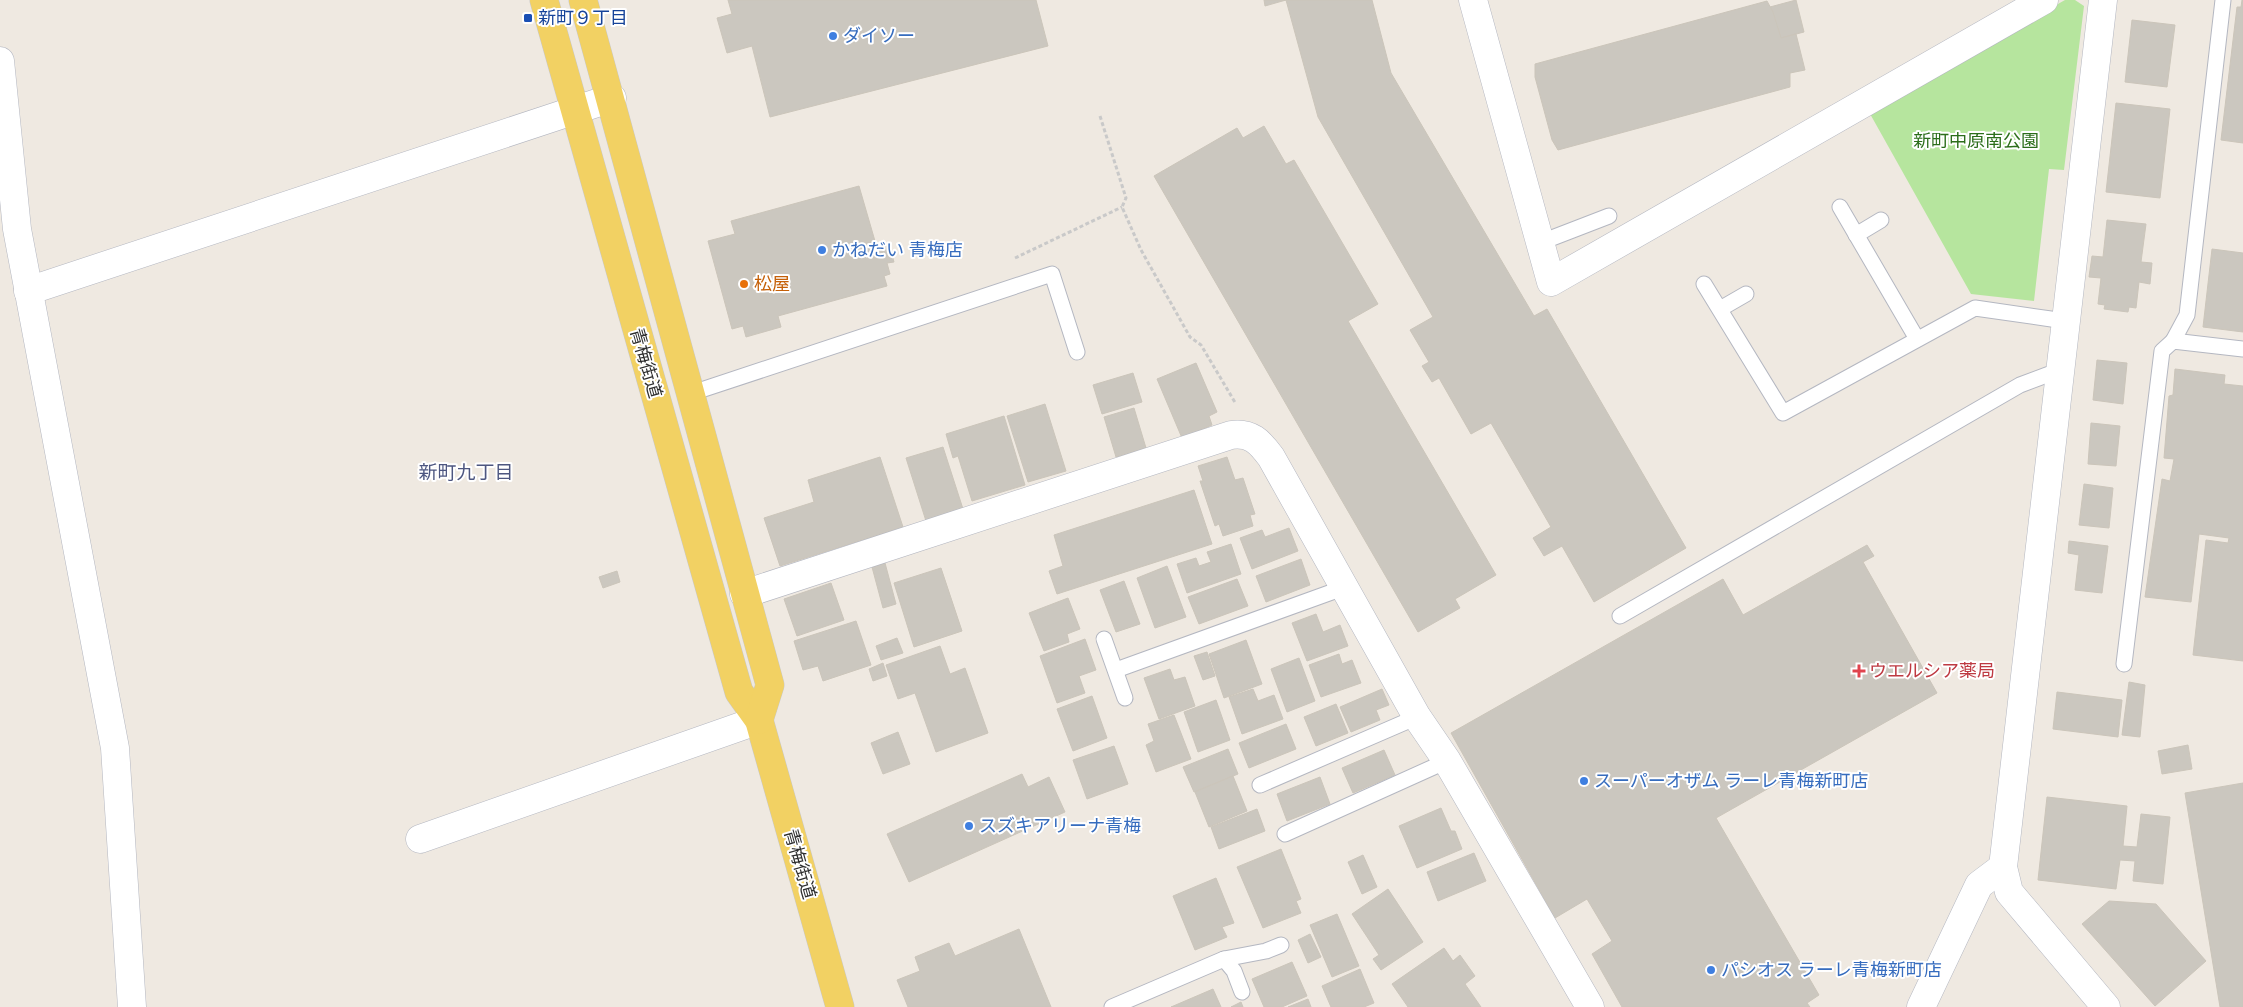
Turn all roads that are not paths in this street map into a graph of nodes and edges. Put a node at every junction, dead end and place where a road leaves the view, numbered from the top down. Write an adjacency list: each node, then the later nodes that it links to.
1 (544, 0): 9 (main road, 青梅街道)
2 (583, 0): 8 (main road, 青梅街道)
3 (1473, 0): 16 (street)
4 (2044, 0): 16 (street)
5 (2103, 0): 21 (street)
6 (2223, 0): 23 (lane)
7 (0, 61): 14 (street)
8 (612, 98): 9 (street); 27 (main road, 青梅街道)
9 (575, 110): 18 (street); 36 (main road, 青梅街道)
10 (1840, 207): 15 (lane)
11 (0, 208): 14 (street)
12 (1609, 216): 16 (lane)
13 (1881, 220): 15 (lane)
14 (17, 229): 18 (street)
15 (1856, 235): 22 (lane)
16 (1539, 243)
17 (1704, 284): 20 (lane)
18 (28, 291): 45 (street)
19 (1746, 294): 20 (lane)
20 (1720, 309): 22 (lane)
21 (2066, 321): 22 (lane); 26 (street)
22 (1917, 339)
23 (2172, 341): 24 (lane); 32 (lane)
24 (2243, 349)
25 (1077, 352): 27 (lane)
26 (2060, 370): 30 (lane); 41 (street)
27 (692, 393): 29 (main road, 青梅街道)
28 (1343, 588): 29 (street); 33 (lane); 35 (street)
29 (744, 594): 36 (main road, 青梅街道)
30 (1620, 616)
31 (1104, 639): 33 (lane)
32 (2124, 664)
33 (1116, 670): 34 (lane)
34 (1125, 698)
35 (1417, 717): 37 (street); 38 (lane)
36 (759, 720): 40 (street); 46 (main road, 青梅街道)
37 (1447, 761): 39 (lane); 48 (street)
38 (1260, 785)
39 (1285, 834)
40 (420, 839)
41 (2003, 867): 49 (street); 50 (street)
42 (1281, 945): 43 (lane)
43 (1224, 959): 44 (lane); 47 (lane)
44 (1242, 992)
45 (132, 1007)
46 (840, 1007)
47 (1112, 1007)
48 (1590, 1007)
49 (1921, 1007)
50 (2106, 1007)

